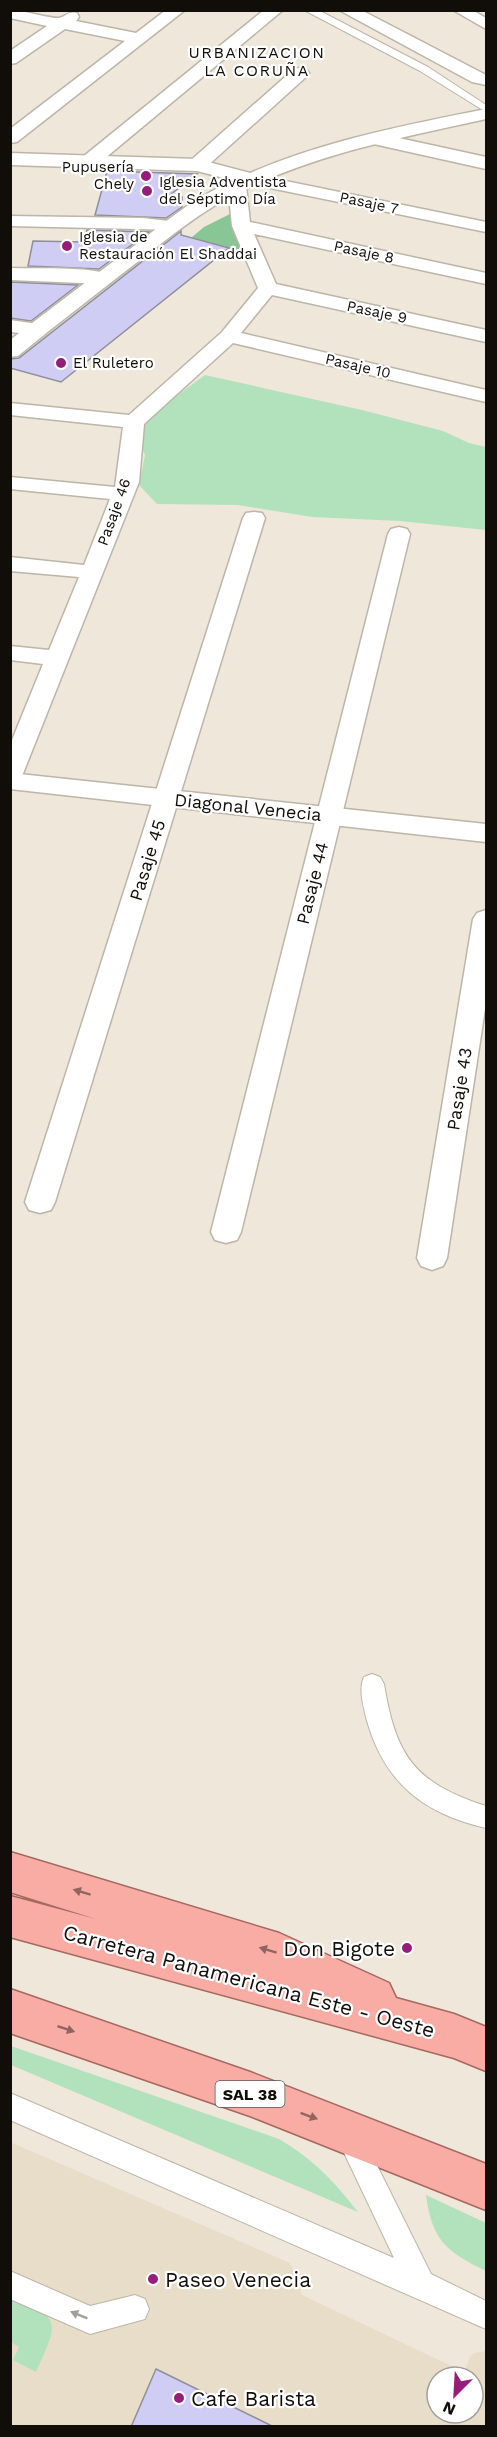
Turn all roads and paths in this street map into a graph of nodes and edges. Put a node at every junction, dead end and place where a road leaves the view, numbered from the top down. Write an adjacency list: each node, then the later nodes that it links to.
1 (80, 10): 8 (street)
2 (177, 10): 10 (street)
3 (275, 10): 19 (street)
4 (347, 10): 13 (street)
5 (460, 10): 9 (street)
6 (310, 11): 14 (lane)
7 (10, 14): 8 (street)
8 (61, 24): 10 (street); 11 (street)
9 (486, 24)
10 (140, 39): 16 (street)
11 (10, 59)
12 (300, 73): 21 (street)
13 (486, 80)
14 (486, 109)
15 (486, 114): 17 (street)
16 (10, 138)
17 (376, 139): 20 (street); 22 (street)
18 (10, 159): 19 (street)
19 (91, 160): 21 (street)
20 (486, 163)
21 (197, 165): 22 (street)
22 (244, 182): 24 (street); 25 (street); 26 (street, Pasaje 7)
23 (10, 221): 24 (street)
24 (172, 226): 28 (street)
25 (241, 226): 29 (street, Pasaje 8); 30 (street)
26 (486, 227)
27 (10, 274): 28 (street)
28 (104, 278): 32 (street)
29 (486, 278)
30 (268, 288): 33 (street); 34 (street, Pasaje 9)
31 (10, 326): 32 (street)
32 (38, 329): 35 (street)
33 (229, 336): 36 (street, Pasaje 10); 38 (street)
34 (486, 336)
35 (10, 351)
36 (486, 396)
37 (10, 409): 38 (street)
38 (134, 422): 40 (street, Pasaje 46)
39 (10, 483): 40 (street)
40 (123, 494): 44 (street, Pasaje 46)
41 (254, 518): 49 (street, Pasaje 45)
42 (399, 534): 50 (street, Pasaje 44)
43 (10, 564): 44 (street)
44 (92, 572): 46 (street, Pasaje 46)
45 (10, 653): 46 (street)
46 (56, 658): 47 (street, Pasaje 46)
47 (10, 776)
48 (10, 781): 49 (street, Diagonal Venecia)
49 (167, 798): 50 (street, Diagonal Venecia); 53 (street, Pasaje 45)
50 (329, 816): 51 (street, Diagonal Venecia); 54 (street, Pasaje 44)
51 (486, 833)
52 (486, 919): 55 (street, Pasaje 43)
53 (40, 1202)
54 (226, 1232)
55 (432, 1258)
56 (372, 1684): 57 (lane)
57 (486, 1817)
58 (10, 1872): 61 (highway, one-way to 58)
59 (10, 1916): 61 (highway, Carretera Panamericana Este - Oeste)
60 (10, 2011): 63 (highway, SAL 38, one-way to 63)
61 (470, 2043)
62 (10, 2106): 65 (lane)
63 (346, 2130): 64 (highway, SAL 38); 65 (lane)
64 (486, 2187)
65 (421, 2284): 68 (lane)
66 (10, 2285): 67 (lane, one-way to 66)
67 (135, 2309)
68 (486, 2315)

